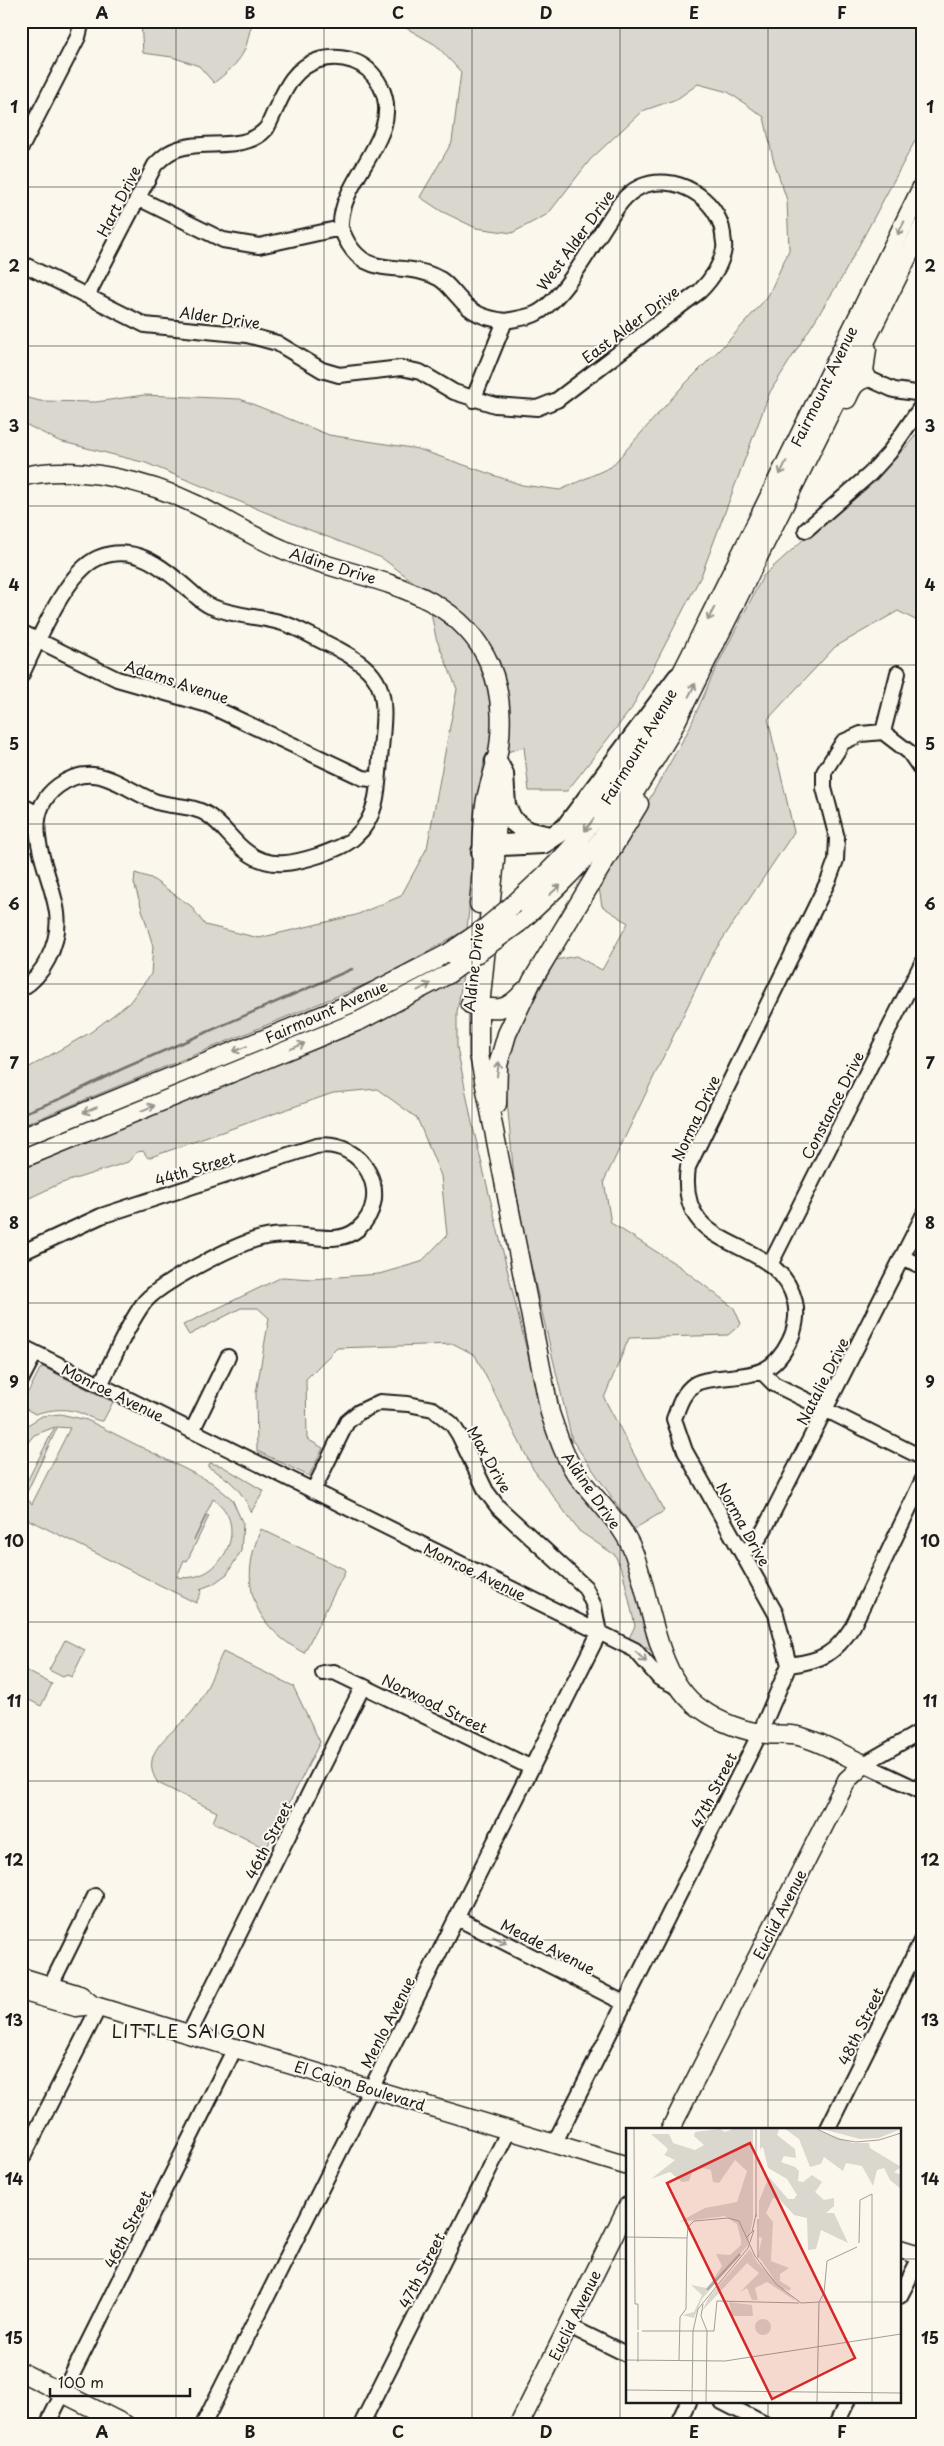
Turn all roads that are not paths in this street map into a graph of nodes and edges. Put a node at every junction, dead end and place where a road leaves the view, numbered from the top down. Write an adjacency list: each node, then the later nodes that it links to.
1 (82, 21): 2 (street)
2 (21, 148)
3 (923, 185): 23 (main road, Fairmount Avenue, one-way to 23)
4 (696, 193): 10 (street, West Alder Drive); 14 (street, East Alder Drive)
5 (138, 198): 7 (street); 7 (street, Hart Drive); 9 (street, Hart Drive)
6 (923, 226): 11 (main road, Fairmount Avenue)
7 (341, 228): 10 (street)
8 (21, 262): 9 (street, Alder Drive)
9 (87, 296): 14 (street, Alder Drive)
10 (505, 321): 14 (street)
11 (874, 324): 12 (main road); 18 (main road, Fairmount Avenue)
12 (867, 378): 13 (street); 18 (main road)
13 (923, 394)
14 (473, 400)
15 (923, 404): 17 (street)
16 (27, 476): 26 (main road, Aldine Drive)
17 (806, 530)
18 (750, 575): 25 (main road, Fairmount Avenue, one-way to 18)
19 (21, 632): 20 (street, Adams Avenue)
20 (39, 641): 22 (street); 28 (street, Adams Avenue); 28 (street)
21 (898, 673): 24 (street)
22 (21, 676)
23 (678, 678): 31 (highway); 37 (main road, Fairmount Avenue, one-way to 37, bridge)
24 (882, 732): 27 (street); 43 (street, Norma Drive)
25 (670, 734): 34 (main road); 38 (main road, Fairmount Avenue, one-way to 25, bridge)
26 (496, 761): 31 (highway); 32 (main road, Aldine Drive)
27 (923, 772)
28 (378, 780): 30 (street)
29 (21, 805): 30 (street)
30 (38, 814): 35 (street)
31 (550, 837): 32 (highway)
32 (488, 850): 36 (main road, Aldine Drive)
33 (923, 961): 43 (street, Constance Drive)
34 (532, 981): 36 (main road); 39 (main road, one-way to 34)
35 (21, 989)
36 (474, 1005): 39 (main road, Aldine Drive)
37 (21, 1138)
38 (21, 1159)
39 (501, 1170): 61 (main road, Aldine Drive)
40 (923, 1216): 42 (street, Natalie Drive)
41 (21, 1253): 50 (street, 44th Street)
42 (902, 1257): 44 (street); 51 (street, Natalie Drive)
43 (771, 1263): 48 (street, Norma Drive)
44 (923, 1267)
45 (21, 1346): 46 (street, Monroe Avenue)
46 (35, 1353): 49 (street); 50 (street, Monroe Avenue)
47 (228, 1357): 52 (street)
48 (762, 1372): 51 (street); 56 (street, Norma Drive)
49 (21, 1380)
50 (100, 1385): 52 (street, Monroe Avenue)
51 (826, 1410): 53 (street); 56 (street, Natalie Drive)
52 (192, 1431): 55 (street, Monroe Avenue)
53 (923, 1458)
54 (923, 1479): 58 (street)
55 (313, 1491): 57 (street, Monroe Avenue); 57 (street, Max Drive)
56 (742, 1553): 58 (street, Norma Drive)
57 (599, 1633): 61 (street, Monroe Avenue, one-way to 61); 65 (street, Menlo Avenue)
58 (789, 1665): 63 (street, 47th Street)
59 (322, 1673): 60 (street, Norwood Street)
60 (363, 1686): 65 (street, Norwood Street); 75 (street, 46th Street)
61 (679, 1688): 63 (main road, Monroe Avenue)
62 (923, 1730): 64 (street, Euclid Avenue)
63 (760, 1733): 64 (main road, Monroe Avenue); 73 (street, 47th Street)
64 (864, 1764): 66 (street, Monroe Avenue); 78 (main road, Euclid Avenue)
65 (532, 1768): 68 (street, Menlo Avenue)
66 (923, 1792)
67 (95, 1896): 72 (street)
68 (457, 1918): 73 (street, Meade Avenue, one-way to 73); 77 (street, Menlo Avenue)
69 (923, 1937): 79 (street, 48th Street)
70 (21, 1977): 72 (main road, El Cajon Boulevard)
71 (21, 1991): 72 (main road, El Cajon Boulevard)
72 (48, 1992): 74 (main road, El Cajon Boulevard)
73 (624, 2003): 81 (street, 47th Street)
74 (95, 2006): 75 (main road, El Cajon Boulevard); 82 (street)
75 (189, 2034): 76 (main road, El Cajon Boulevard)
76 (236, 2048): 77 (main road, El Cajon Boulevard); 91 (street, 46th Street)
77 (371, 2089): 80 (main road, El Cajon Boulevard); 97 (street, Menlo Avenue)
78 (671, 2128)
79 (828, 2128)
80 (509, 2130): 81 (main road, El Cajon Boulevard); 98 (street, 47th Street)
81 (554, 2144): 83 (main road, El Cajon Boulevard)
82 (21, 2161)
83 (626, 2165)
84 (626, 2210): 88 (main road, Euclid Avenue)
85 (902, 2249): 86 (main road)
86 (922, 2254): 87 (street)
87 (902, 2292)
88 (569, 2326): 89 (street); 99 (main road, Euclid Avenue)
89 (626, 2354)
90 (21, 2372): 91 (main road)
91 (63, 2393): 95 (street, 46th Street); 96 (main road)
92 (687, 2404): 100 (street)
93 (726, 2404): 101 (street)
94 (846, 2404): 102 (street)
95 (47, 2425)
96 (126, 2425)
97 (203, 2425)
98 (361, 2425)
99 (519, 2425)
100 (677, 2425)
101 (767, 2425)
102 (836, 2425)

